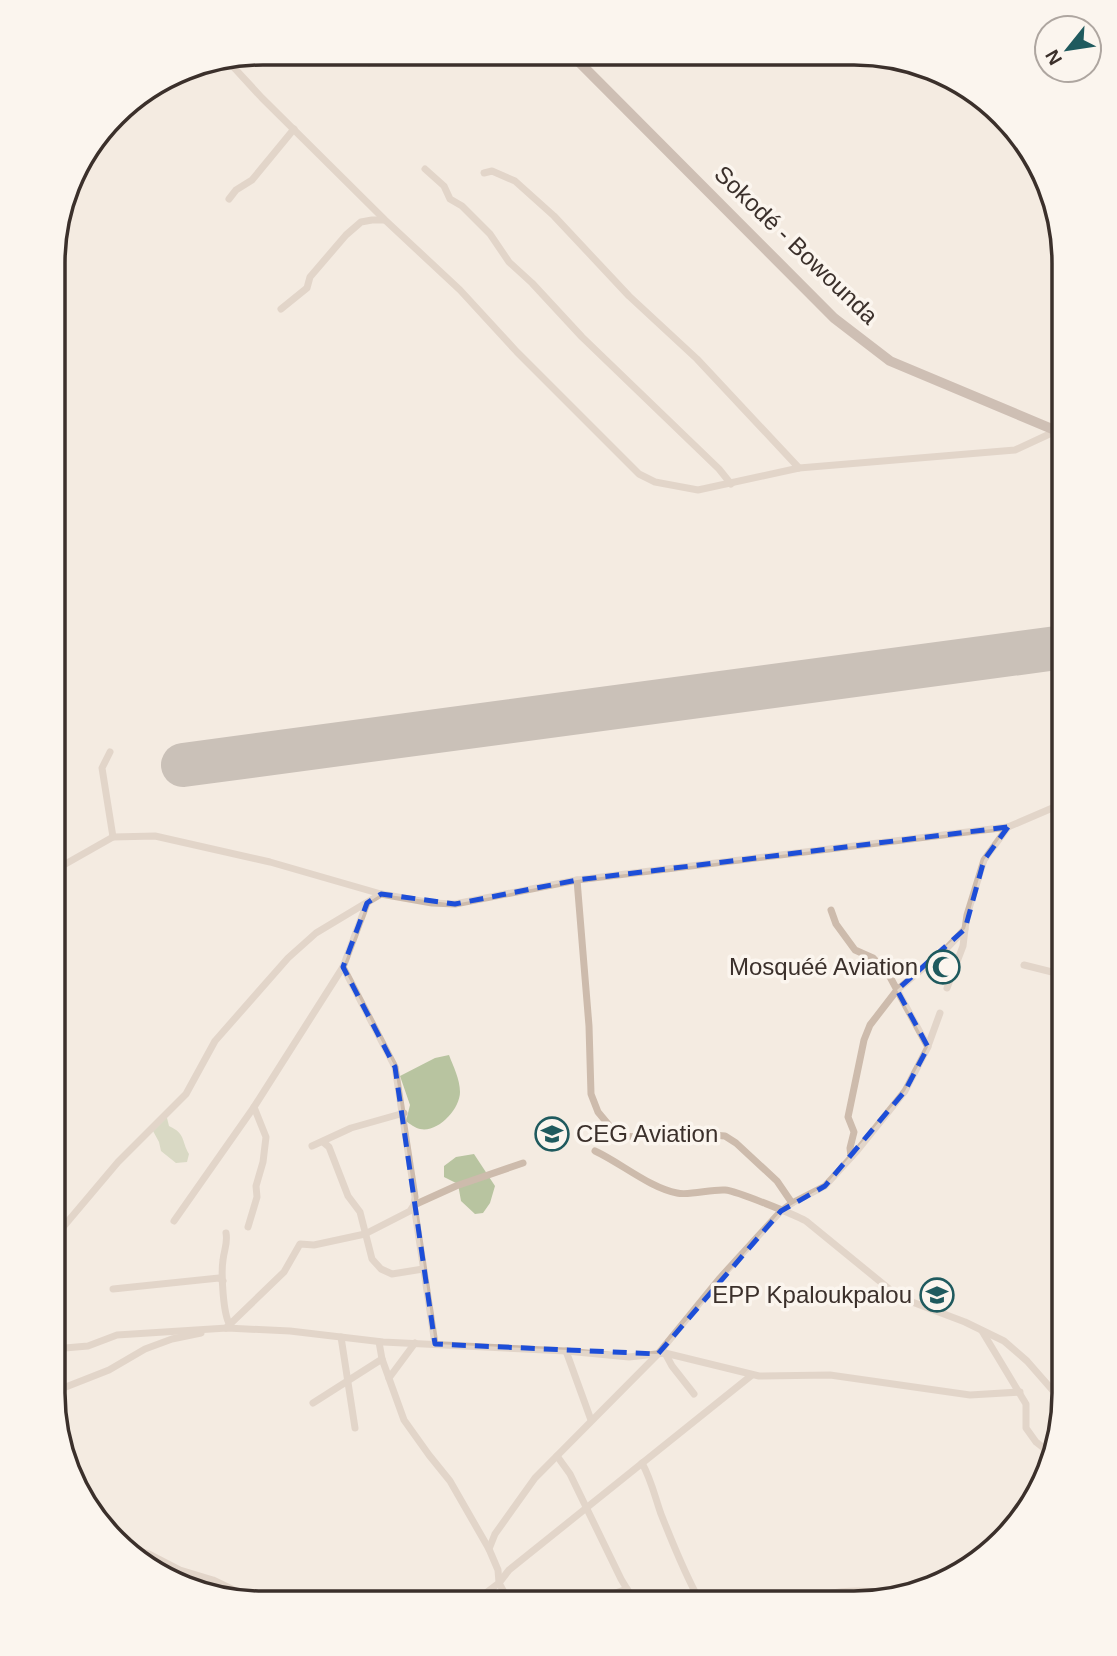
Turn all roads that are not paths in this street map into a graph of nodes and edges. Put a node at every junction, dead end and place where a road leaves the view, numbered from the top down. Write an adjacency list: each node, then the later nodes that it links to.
1 (582, 65): 9 (main road, Sokodé - Bowounda)
2 (234, 67): 3 (street)
3 (294, 129): 6 (street); 7 (street)
4 (425, 169): 12 (street)
5 (484, 173): 11 (street)
6 (229, 199)
7 (385, 220): 8 (street); 12 (street)
8 (281, 309)
9 (1052, 429)
10 (1052, 435): 11 (street)
11 (799, 468): 12 (street)
12 (731, 484)
13 (110, 752): 16 (street)
14 (1052, 808): 15 (street)
15 (1008, 827): 18 (street); 22 (street)
16 (113, 837): 17 (street); 19 (street)
17 (65, 864)
18 (577, 880): 19 (street); 37 (street)
19 (381, 894): 20 (street)
20 (367, 903): 24 (street); 41 (street)
21 (831, 910): 27 (street)
22 (965, 929): 26 (street); 27 (street)
23 (1024, 965): 25 (street)
24 (343, 967): 30 (street); 31 (street)
25 (1052, 972)
26 (947, 988)
27 (897, 990): 29 (street); 35 (street)
28 (940, 1013): 29 (street)
29 (928, 1047): 35 (street)
30 (254, 1107): 40 (street); 42 (street)
31 (404, 1113): 32 (street); 38 (street)
32 (323, 1142): 33 (street); 44 (street)
33 (312, 1146)
34 (595, 1151): 39 (street)
35 (851, 1157): 37 (street)
36 (523, 1163): 38 (street)
37 (792, 1203): 39 (street)
38 (414, 1205): 44 (street); 45 (street)
39 (781, 1211): 49 (street); 56 (street)
40 (174, 1221)
41 (65, 1226)
42 (248, 1227)
43 (226, 1233): 46 (street)
44 (365, 1234): 45 (street); 48 (street)
45 (423, 1269): 53 (street)
46 (223, 1281): 47 (street); 48 (street)
47 (113, 1289)
48 (229, 1326): 50 (street); 54 (street); 61 (street)
49 (981, 1330): 62 (street); 63 (street)
50 (341, 1337): 51 (street); 60 (street)
51 (379, 1342): 52 (street); 57 (street)
52 (415, 1343): 53 (street); 59 (street)
53 (435, 1344): 55 (street)
54 (65, 1348)
55 (566, 1351): 56 (street); 66 (street)
56 (662, 1354): 58 (street); 64 (street); 66 (street)
57 (382, 1359): 59 (street); 60 (street)
58 (752, 1375): 63 (street); 70 (street)
59 (389, 1378): 72 (street)
60 (347, 1381): 65 (street); 67 (street)
61 (65, 1387)
62 (1052, 1390)
63 (1020, 1392): 68 (street)
64 (695, 1394)
65 (313, 1403)
66 (591, 1420): 69 (street)
67 (355, 1428)
68 (1044, 1448)
69 (557, 1456): 71 (street); 72 (street)
70 (642, 1463): 71 (street); 81 (street)
71 (587, 1507): 74 (street); 75 (street)
72 (489, 1549): 74 (street)
73 (146, 1553): 76 (street)
74 (499, 1583): 77 (street); 78 (street)
75 (627, 1588): 79 (street); 80 (street)
76 (232, 1589)
77 (491, 1591)
78 (504, 1591)
79 (619, 1591)
80 (629, 1591)
81 (695, 1591)

